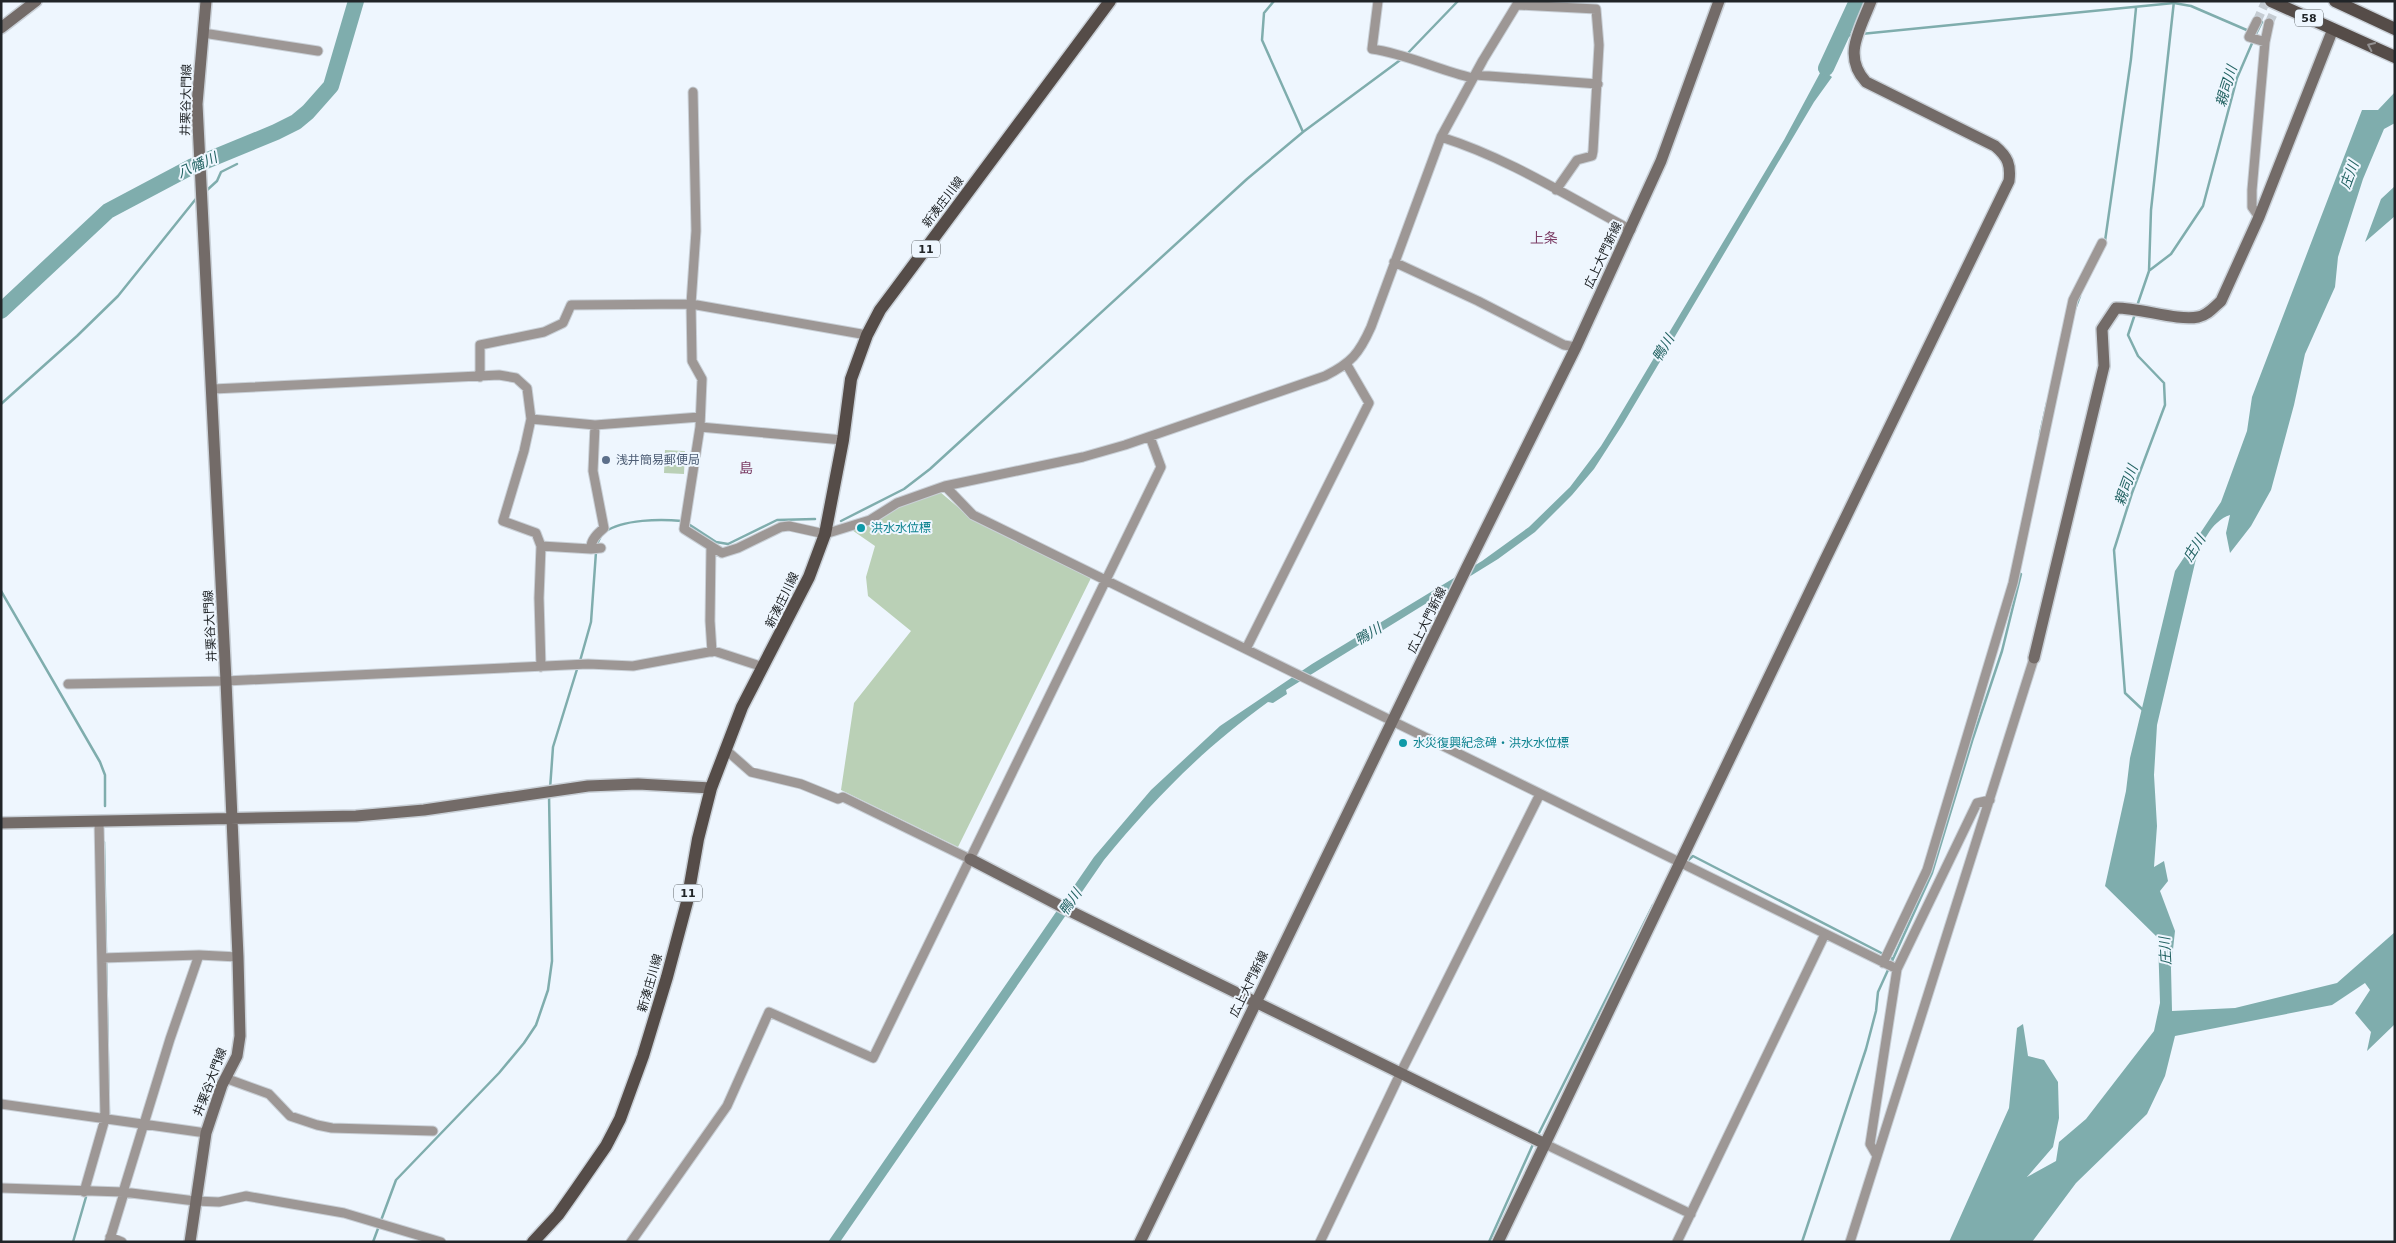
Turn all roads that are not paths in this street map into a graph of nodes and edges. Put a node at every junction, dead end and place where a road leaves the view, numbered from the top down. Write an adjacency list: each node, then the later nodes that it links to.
1 (36, 1): 12 (street)
2 (206, 1): 15 (street, 井栗谷大門線)
3 (1110, 1): 29 (main road, 新湊庄川線 / 11)
4 (1378, 1): 19 (street)
5 (1719, 1): 25 (street, 広上大門新線)
6 (1871, 1): 63 (street)
7 (2271, 1): 14 (main road, 58)
8 (1518, 3): 19 (street); 20 (street)
9 (2344, 4): 13 (main road)
10 (2257, 21): 16 (street)
11 (2269, 23): 16 (street)
12 (1, 28)
13 (2395, 28)
14 (2333, 29): 18 (main road, 58, one-way to 14); 24 (street)
15 (203, 34): 17 (street); 33 (street, 井栗谷大門線)
16 (2265, 42): 24 (street)
17 (318, 51)
18 (2395, 57)
19 (1474, 76): 20 (street); 22 (street)
20 (1598, 84): 23 (street)
21 (693, 92): 28 (street)
22 (1441, 137): 23 (street); 27 (street)
23 (1556, 190): 25 (street)
24 (2258, 217): 49 (street)
25 (1631, 230): 30 (street, 広上大門新線)
26 (2102, 243): 68 (street)
27 (1394, 262): 30 (street); 31 (street)
28 (691, 304): 29 (street); 32 (street); 34 (street)
29 (867, 335): 39 (main road, 新湊庄川線 / 11)
30 (1576, 347): 54 (street, 広上大門新線)
31 (1347, 365): 38 (street); 47 (street)
32 (480, 377): 33 (street); 35 (street)
33 (213, 389): 52 (street, 井栗谷大門線)
34 (700, 417): 36 (street); 37 (street)
35 (531, 419): 36 (street); 42 (street)
36 (596, 425): 43 (street)
37 (700, 427): 39 (street); 45 (street)
38 (1150, 437): 40 (street); 46 (street)
39 (843, 440): 41 (main road, 新湊庄川線 / 11)
40 (944, 486): 41 (street); 46 (street)
41 (826, 534): 45 (street); 51 (main road, 新湊庄川線 / 11)
42 (541, 546): 43 (street); 50 (street)
43 (591, 548): 44 (street)
44 (601, 548)
45 (711, 548): 48 (street)
46 (1104, 581): 47 (street); 62 (street)
47 (1246, 649): 54 (street)
48 (712, 652): 50 (street); 51 (street)
49 (2034, 658): 58 (street)
50 (541, 667): 52 (street)
51 (763, 667): 55 (main road, 新湊庄川線 / 11)
52 (226, 681): 53 (street); 59 (street, 井栗谷大門線)
53 (68, 684)
54 (1392, 722): 57 (street); 70 (street, 広上大門新線)
55 (725, 749): 56 (main road, 新湊庄川線 / 11); 62 (street)
56 (711, 788): 59 (street); 89 (main road, 新湊庄川線 / 11)
57 (1540, 794): 63 (street); 71 (street)
58 (1990, 800): 69 (street); 79 (street)
59 (232, 820): 60 (street); 66 (street, 井栗谷大門線)
60 (99, 822): 61 (street); 67 (street)
61 (1, 823)
62 (970, 859): 70 (street); 90 (street)
63 (1680, 862): 64 (street); 78 (street)
64 (1825, 934): 68 (street); 84 (street)
65 (199, 955): 66 (street); 67 (street); 75 (street)
66 (238, 957): 72 (street, 井栗谷大門線)
67 (102, 958): 74 (street)
68 (1883, 963): 69 (street)
69 (1897, 969): 79 (street)
70 (1256, 1001): 71 (street); 91 (street, 広上大門新線)
71 (1401, 1072): 78 (street); 92 (street)
72 (225, 1078): 76 (street); 77 (street, 井栗谷大門線)
73 (1, 1104): 74 (street)
74 (105, 1118): 75 (street); 81 (street)
75 (143, 1124): 77 (street); 82 (street)
76 (433, 1131)
77 (206, 1134): 83 (street, 井栗谷大門線)
78 (1545, 1144): 84 (street); 93 (street)
79 (1877, 1156): 95 (street)
80 (1, 1188): 81 (street)
81 (84, 1192): 82 (street)
82 (123, 1192): 83 (street); 85 (street)
83 (194, 1202): 87 (street, 井栗谷大門線); 88 (street)
84 (1691, 1214): 94 (street)
85 (110, 1240): 86 (street)
86 (122, 1242)
87 (190, 1242)
88 (441, 1242)
89 (533, 1242)
90 (630, 1242)
91 (1140, 1242)
92 (1320, 1242)
93 (1498, 1242)
94 (1677, 1242)
95 (1850, 1242)

